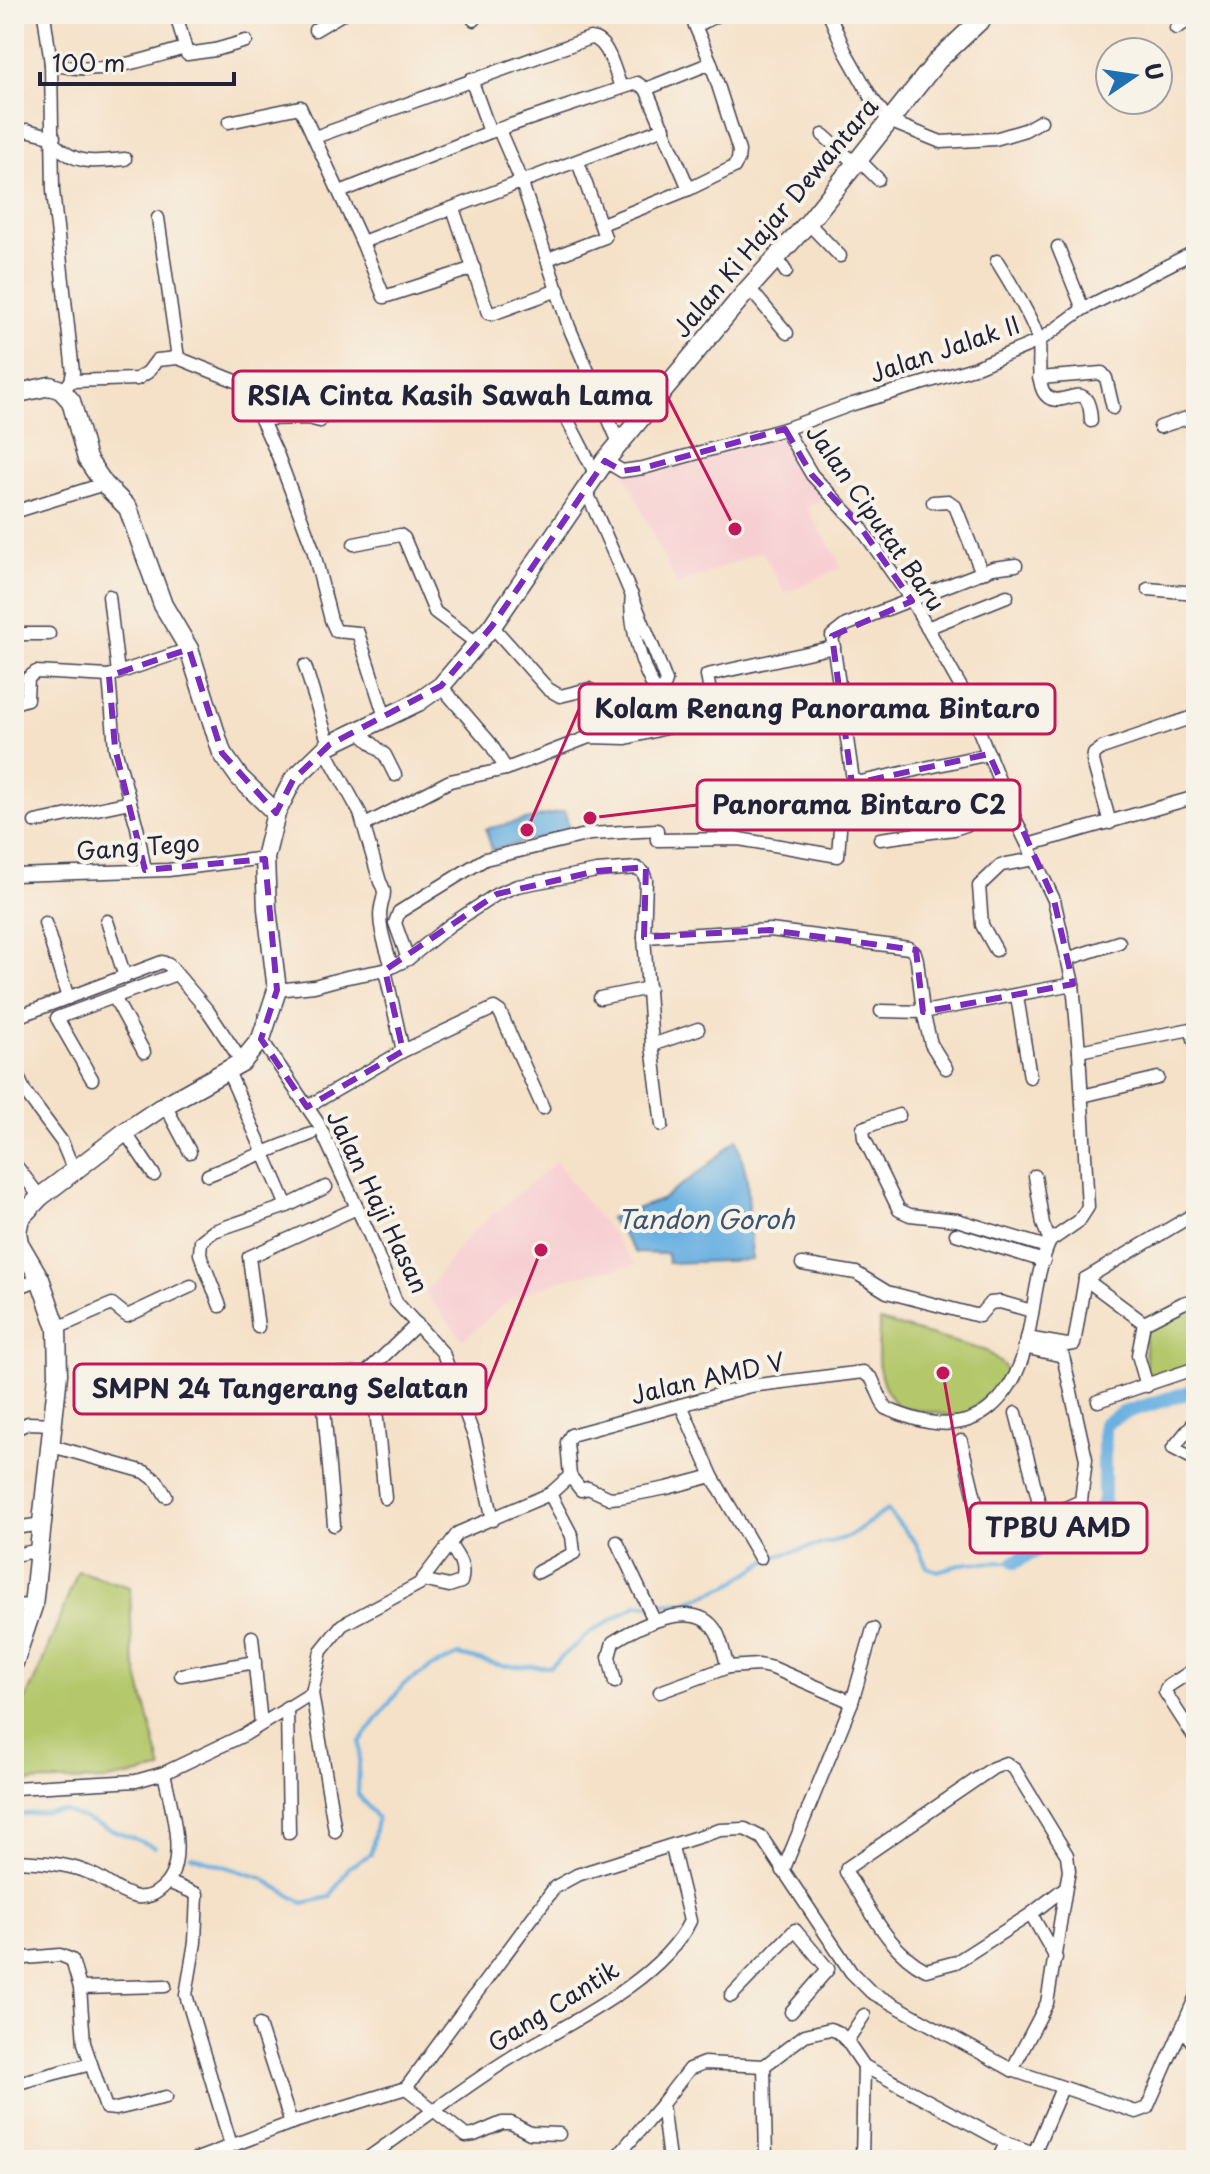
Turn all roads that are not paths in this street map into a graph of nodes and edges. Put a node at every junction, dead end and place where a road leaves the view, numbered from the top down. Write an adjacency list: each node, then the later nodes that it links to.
1 (44, 14): 14 (street)
2 (176, 14): 12 (street)
3 (342, 14): 10 (street)
4 (720, 14): 8 (street)
5 (829, 14): 18 (street)
6 (980, 16): 18 (main road, Jalan Ki Hajar Dewantara)
7 (1196, 16): 9 (street)
8 (693, 20): 13 (street)
9 (1176, 28)
10 (315, 30)
11 (246, 41): 12 (street)
12 (185, 48): 14 (street)
13 (711, 63): 17 (street); 32 (street)
14 (51, 64): 26 (street)
15 (471, 79): 16 (street); 22 (street); 24 (street)
16 (621, 87): 17 (street); 22 (street)
17 (646, 89): 21 (street)
18 (889, 121): 19 (street); 29 (main road, Jalan Ki Hajar Dewantara)
19 (1041, 121)
20 (229, 122): 24 (street)
21 (664, 128): 28 (street); 32 (street)
22 (495, 131): 31 (street); 33 (street)
23 (823, 135): 29 (street)
24 (315, 137): 33 (street)
25 (14, 138): 26 (street)
26 (54, 140): 27 (street); 53 (street)
27 (125, 159)
28 (578, 162): 31 (street); 37 (street)
29 (858, 163): 30 (street); 36 (main road, Jalan Ki Hajar Dewantara)
30 (878, 179)
31 (522, 183): 34 (street); 42 (street)
32 (689, 189): 37 (street)
33 (340, 192): 38 (street)
34 (453, 208): 38 (street); 44 (street)
35 (158, 218): 50 (street)
36 (808, 223): 41 (street); 45 (main road, Jalan Ki Hajar Dewantara)
37 (602, 224): 42 (street)
38 (362, 242): 44 (street)
39 (1058, 247): 47 (street)
40 (1196, 251): 47 (street, Jalan Jalak II)
41 (840, 256)
42 (548, 259): 46 (street)
43 (997, 261): 49 (street)
44 (474, 268): 46 (street)
45 (749, 288): 48 (street); 62 (main road, Jalan Ki Hajar Dewantara)
46 (558, 290): 62 (street)
47 (1083, 309): 49 (street, Jalan Jalak II)
48 (787, 333)
49 (1039, 341): 51 (street); 61 (street, Jalan Jalak II)
50 (178, 358): 53 (street); 57 (street)
51 (1039, 378): 55 (street); 59 (street)
52 (548, 382): 63 (street)
53 (66, 386): 54 (main road); 64 (main road)
54 (14, 394)
55 (1113, 408)
56 (1196, 415): 60 (street)
57 (261, 419): 58 (street); 89 (street)
58 (320, 421)
59 (1091, 421)
60 (1160, 427)
61 (785, 429): 63 (street, Jalan Ciputat Baru); 75 (street, Jalan Ciputat Baru)
62 (619, 443): 63 (main road, Jalan Ki Hajar Dewantara)
63 (595, 474): 72 (street); 76 (main road, Jalan Ki Hajar Dewantara)
64 (104, 484): 66 (street); 82 (main road)
65 (933, 502): 69 (street)
66 (14, 512)
67 (354, 544): 80 (street)
68 (1016, 565): 69 (street)
69 (982, 573): 75 (street)
70 (1148, 589): 71 (street)
71 (1196, 593)
72 (632, 595): 72 (street)
73 (109, 596): 84 (street)
74 (1007, 596): 77 (street)
75 (912, 601): 77 (street, Jalan Ciputat Baru); 81 (street)
76 (492, 626): 80 (main road, Jalan Ki Hajar Dewantara); 86 (street)
77 (927, 628): 92 (street, Jalan Ciputat Baru)
78 (14, 634): 79 (street)
79 (49, 634)
80 (478, 644): 85 (main road, Jalan Ki Hajar Dewantara)
81 (834, 647): 92 (street); 93 (street)
82 (189, 649): 84 (street); 98 (main road)
83 (305, 666): 91 (street)
84 (113, 675): 87 (street); 96 (street)
85 (441, 686): 89 (main road, Jalan Ki Hajar Dewantara); 93 (street)
86 (589, 689)
87 (14, 703)
88 (1196, 716): 101 (street)
89 (385, 717): 90 (main road, Jalan Ki Hajar Dewantara)
90 (357, 730): 91 (main road, Jalan Ki Hajar Dewantara); 94 (street)
91 (327, 747): 98 (main road, Jalan Ki Hajar Dewantara); 102 (street)
92 (989, 754): 97 (street, Jalan Ciputat Baru)
93 (506, 769): 102 (street)
94 (395, 775)
95 (1196, 797): 101 (street)
96 (130, 802): 100 (street); 107 (street)
97 (1011, 810): 103 (street); 104 (street, Jalan Ciputat Baru)
98 (276, 813): 105 (main road, Jalan Ki Hajar Dewantara)
99 (841, 815): 114 (street)
100 (35, 822)
101 (1110, 823): 104 (street)
102 (365, 825): 116 (street)
103 (880, 839)
104 (1028, 845): 106 (street)
105 (265, 858): 107 (street, Gang Tego); 121 (main road, Jalan Ki Hajar Dewantara)
106 (1035, 859): 113 (street); 115 (street)
107 (145, 870): 108 (street, Gang Tego)
108 (14, 875)
109 (107, 921): 118 (street)
110 (45, 923): 124 (street)
111 (644, 937): 114 (street); 120 (street); 127 (street)
112 (1119, 942): 115 (street)
113 (996, 950)
114 (408, 959): 116 (street)
115 (1067, 959): 119 (street)
116 (389, 968): 121 (street); 134 (street)
117 (176, 974): 118 (street); 123 (street); 137 (street)
118 (125, 977): 124 (street)
119 (1073, 984): 122 (street); 135 (street)
120 (649, 988): 125 (street); 132 (street)
121 (277, 990): 131 (main road, Jalan Ki Hajar Dewantara)
122 (1017, 996): 127 (street); 140 (street)
123 (114, 997): 136 (street); 142 (street)
124 (68, 998): 128 (street)
125 (600, 998)
126 (881, 1011): 127 (street)
127 (923, 1012): 139 (street)
128 (14, 1018)
129 (698, 1029): 132 (street)
130 (1194, 1029): 133 (street); 135 (street)
131 (261, 1039): 137 (main road, Jalan Ki Hajar Dewantara); 145 (street, Jalan Haji Hasan)
132 (652, 1045): 148 (street)
133 (1196, 1045)
134 (403, 1051): 145 (street); 146 (street)
135 (1079, 1051): 143 (street)
136 (144, 1052)
137 (235, 1067): 144 (main road, Jalan Ki Hajar Dewantara); 152 (street)
138 (14, 1068): 154 (street)
139 (946, 1068)
140 (1030, 1077)
141 (1158, 1078): 143 (street)
142 (92, 1079)
143 (1082, 1096): 164 (street)
144 (165, 1105): 149 (main road, Jalan Ki Hajar Dewantara); 151 (street)
145 (307, 1107): 161 (street, Jalan Haji Hasan)
146 (543, 1108)
147 (899, 1115): 164 (street)
148 (662, 1125)
149 (125, 1132): 154 (main road, Jalan Ki Hajar Dewantara); 155 (street)
150 (311, 1134): 152 (street)
151 (190, 1152)
152 (265, 1153): 156 (street); 160 (street)
153 (14, 1163): 159 (street)
154 (74, 1171): 159 (main road, Jalan Ki Hajar Dewantara)
155 (154, 1175)
156 (208, 1175)
157 (1035, 1176): 164 (street)
158 (326, 1187): 160 (street)
159 (40, 1197): 167 (main road, Jalan Ki Hajar Dewantara)
160 (287, 1206): 172 (street)
161 (357, 1208): 175 (street, Jalan Haji Hasan); 176 (street)
162 (1194, 1216): 168 (street)
163 (956, 1234): 165 (street)
164 (1048, 1244): 165 (street, Jalan AMD V)
165 (1044, 1261): 173 (street, Jalan AMD V)
166 (802, 1264): 173 (street)
167 (40, 1279): 170 (street); 177 (main road, Jalan Ki Hajar Dewantara)
168 (1085, 1279): 174 (street); 178 (street)
169 (191, 1286): 177 (street)
170 (14, 1289)
171 (1196, 1305): 174 (street)
172 (220, 1306)
173 (1032, 1311): 178 (street, Jalan AMD V)
174 (1144, 1323): 181 (street)
175 (417, 1324): 180 (street); 197 (street, Jalan Haji Hasan)
176 (258, 1327)
177 (57, 1328): 186 (main road, Jalan Ki Hajar Dewantara)
178 (1026, 1342): 183 (street, Jalan AMD V); 196 (street)
179 (1196, 1368): 181 (street)
180 (366, 1373): 195 (street); 199 (street)
181 (1147, 1386): 182 (street)
182 (1098, 1401)
183 (681, 1405): 191 (street, Jalan AMD V); 192 (street)
184 (1016, 1413): 196 (street)
185 (1196, 1420): 190 (street)
186 (54, 1424): 187 (street); 189 (main road, Jalan Ki Hajar Dewantara)
187 (14, 1430)
188 (961, 1441): 196 (street)
189 (52, 1446): 194 (street); 198 (main road, Jalan Ki Hajar Dewantara)
190 (1196, 1460)
191 (570, 1476): 192 (street); 193 (street)
192 (712, 1476): 205 (street)
193 (550, 1494): 197 (street); 206 (street)
194 (166, 1496)
195 (385, 1498)
196 (1043, 1518)
197 (493, 1520): 202 (street)
198 (43, 1524): 200 (street); 203 (main road, Jalan Ki Hajar Dewantara)
199 (334, 1525)
200 (14, 1528)
201 (617, 1542): 209 (street)
202 (450, 1545): 207 (street); 207 (street)
203 (40, 1550): 204 (street); 208 (main road, Jalan Ki Hajar Dewantara)
204 (14, 1555)
205 (760, 1558)
206 (538, 1572)
207 (422, 1580): 219 (street)
208 (23, 1606): 213 (main road, Jalan Ki Hajar Dewantara)
209 (649, 1609): 214 (street); 217 (street)
210 (873, 1629): 220 (street)
211 (252, 1637): 212 (street)
212 (255, 1662): 216 (street); 222 (street)
213 (14, 1663)
214 (728, 1667): 218 (street); 220 (street)
215 (1196, 1668): 223 (street)
216 (181, 1675)
217 (615, 1682)
218 (660, 1692)
219 (312, 1693): 221 (street); 226 (street)
220 (852, 1702): 229 (street)
221 (287, 1707): 222 (street); 227 (street)
222 (261, 1724): 224 (street)
223 (1196, 1740)
224 (164, 1773): 225 (street); 233 (street)
225 (14, 1788)
226 (335, 1831)
227 (289, 1833)
228 (672, 1847): 230 (street); 255 (street); 259 (street, Gang Cantik)
229 (791, 1849): 230 (street); 232 (street)
230 (771, 1853): 232 (street)
231 (14, 1861): 233 (street)
232 (785, 1874): 236 (street)
233 (168, 1882): 263 (street)
234 (1066, 1887): 235 (street); 235 (street); 238 (street)
235 (1031, 1914): 238 (street)
236 (824, 1932): 237 (street); 253 (street)
237 (810, 1947): 242 (street); 244 (street)
238 (1056, 1958): 253 (street)
239 (14, 1959): 241 (street)
240 (165, 1986): 241 (street)
241 (80, 1988): 250 (street)
242 (731, 1996)
243 (1196, 1996): 247 (street)
244 (791, 2012)
245 (864, 2015): 248 (street)
246 (259, 2025): 260 (street)
247 (1182, 2028): 249 (street); 256 (street)
248 (847, 2041): 251 (street); 252 (street)
249 (1196, 2047)
250 (91, 2064): 254 (street); 257 (street)
251 (764, 2066): 258 (street); 269 (street)
252 (864, 2066): 262 (street); 270 (street)
253 (1012, 2070): 256 (street)
254 (14, 2084)
255 (406, 2088): 259 (street); 260 (street)
256 (1062, 2088): 264 (street)
257 (166, 2097)
258 (662, 2104): 267 (street); 268 (street)
259 (435, 2112): 261 (street); 266 (street, Gang Cantik)
260 (291, 2123): 263 (street)
261 (559, 2134)
262 (1006, 2143): 264 (street); 271 (street)
263 (231, 2145): 265 (street)
264 (1032, 2157)
265 (194, 2160)
266 (365, 2160)
267 (614, 2160)
268 (669, 2160)
269 (766, 2160)
270 (862, 2160)
271 (998, 2160)

